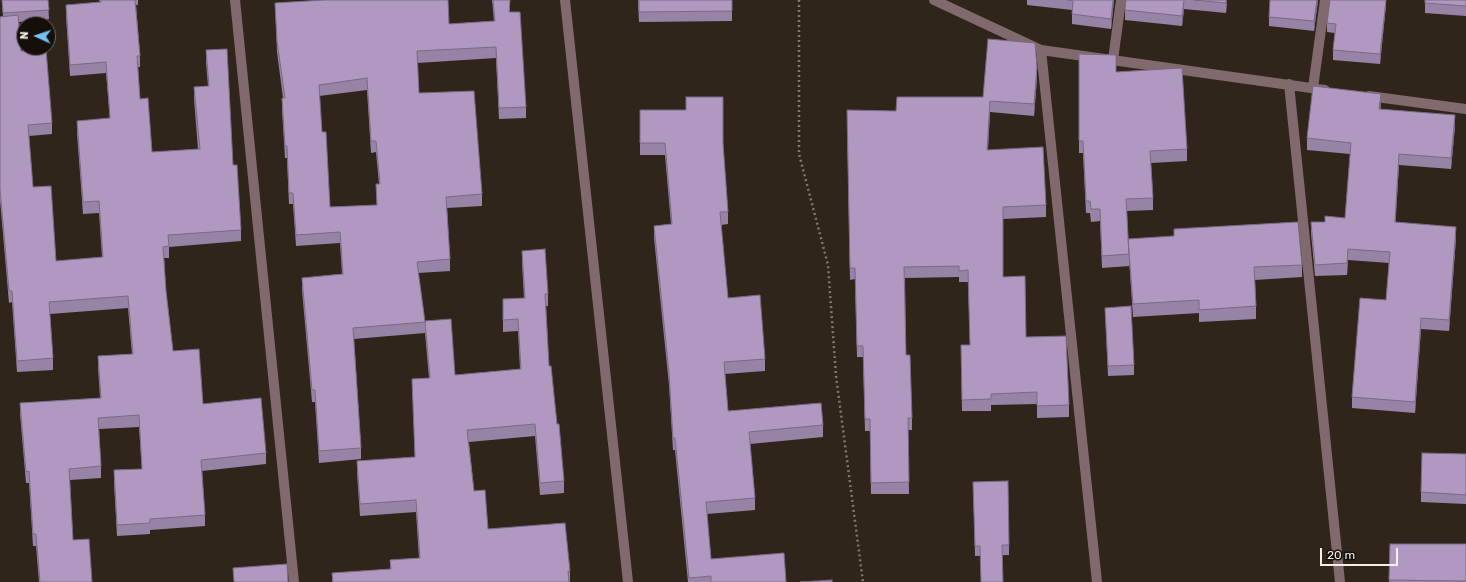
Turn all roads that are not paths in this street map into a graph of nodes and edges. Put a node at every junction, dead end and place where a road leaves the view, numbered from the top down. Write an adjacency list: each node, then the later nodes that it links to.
1 (235, 0): 13 (street)
2 (565, 0): 14 (street)
3 (934, 0): 6 (street)
4 (1121, 0): 7 (street)
5 (1325, 0): 9 (street)
6 (1041, 50): 7 (street); 15 (street)
7 (1112, 60): 8 (street)
8 (1289, 84): 9 (street); 16 (street)
9 (1313, 88): 10 (street)
10 (1336, 91)
11 (1359, 94): 12 (street)
12 (1466, 109)
13 (294, 582)
14 (628, 582)
15 (1097, 582)
16 (1340, 582)

